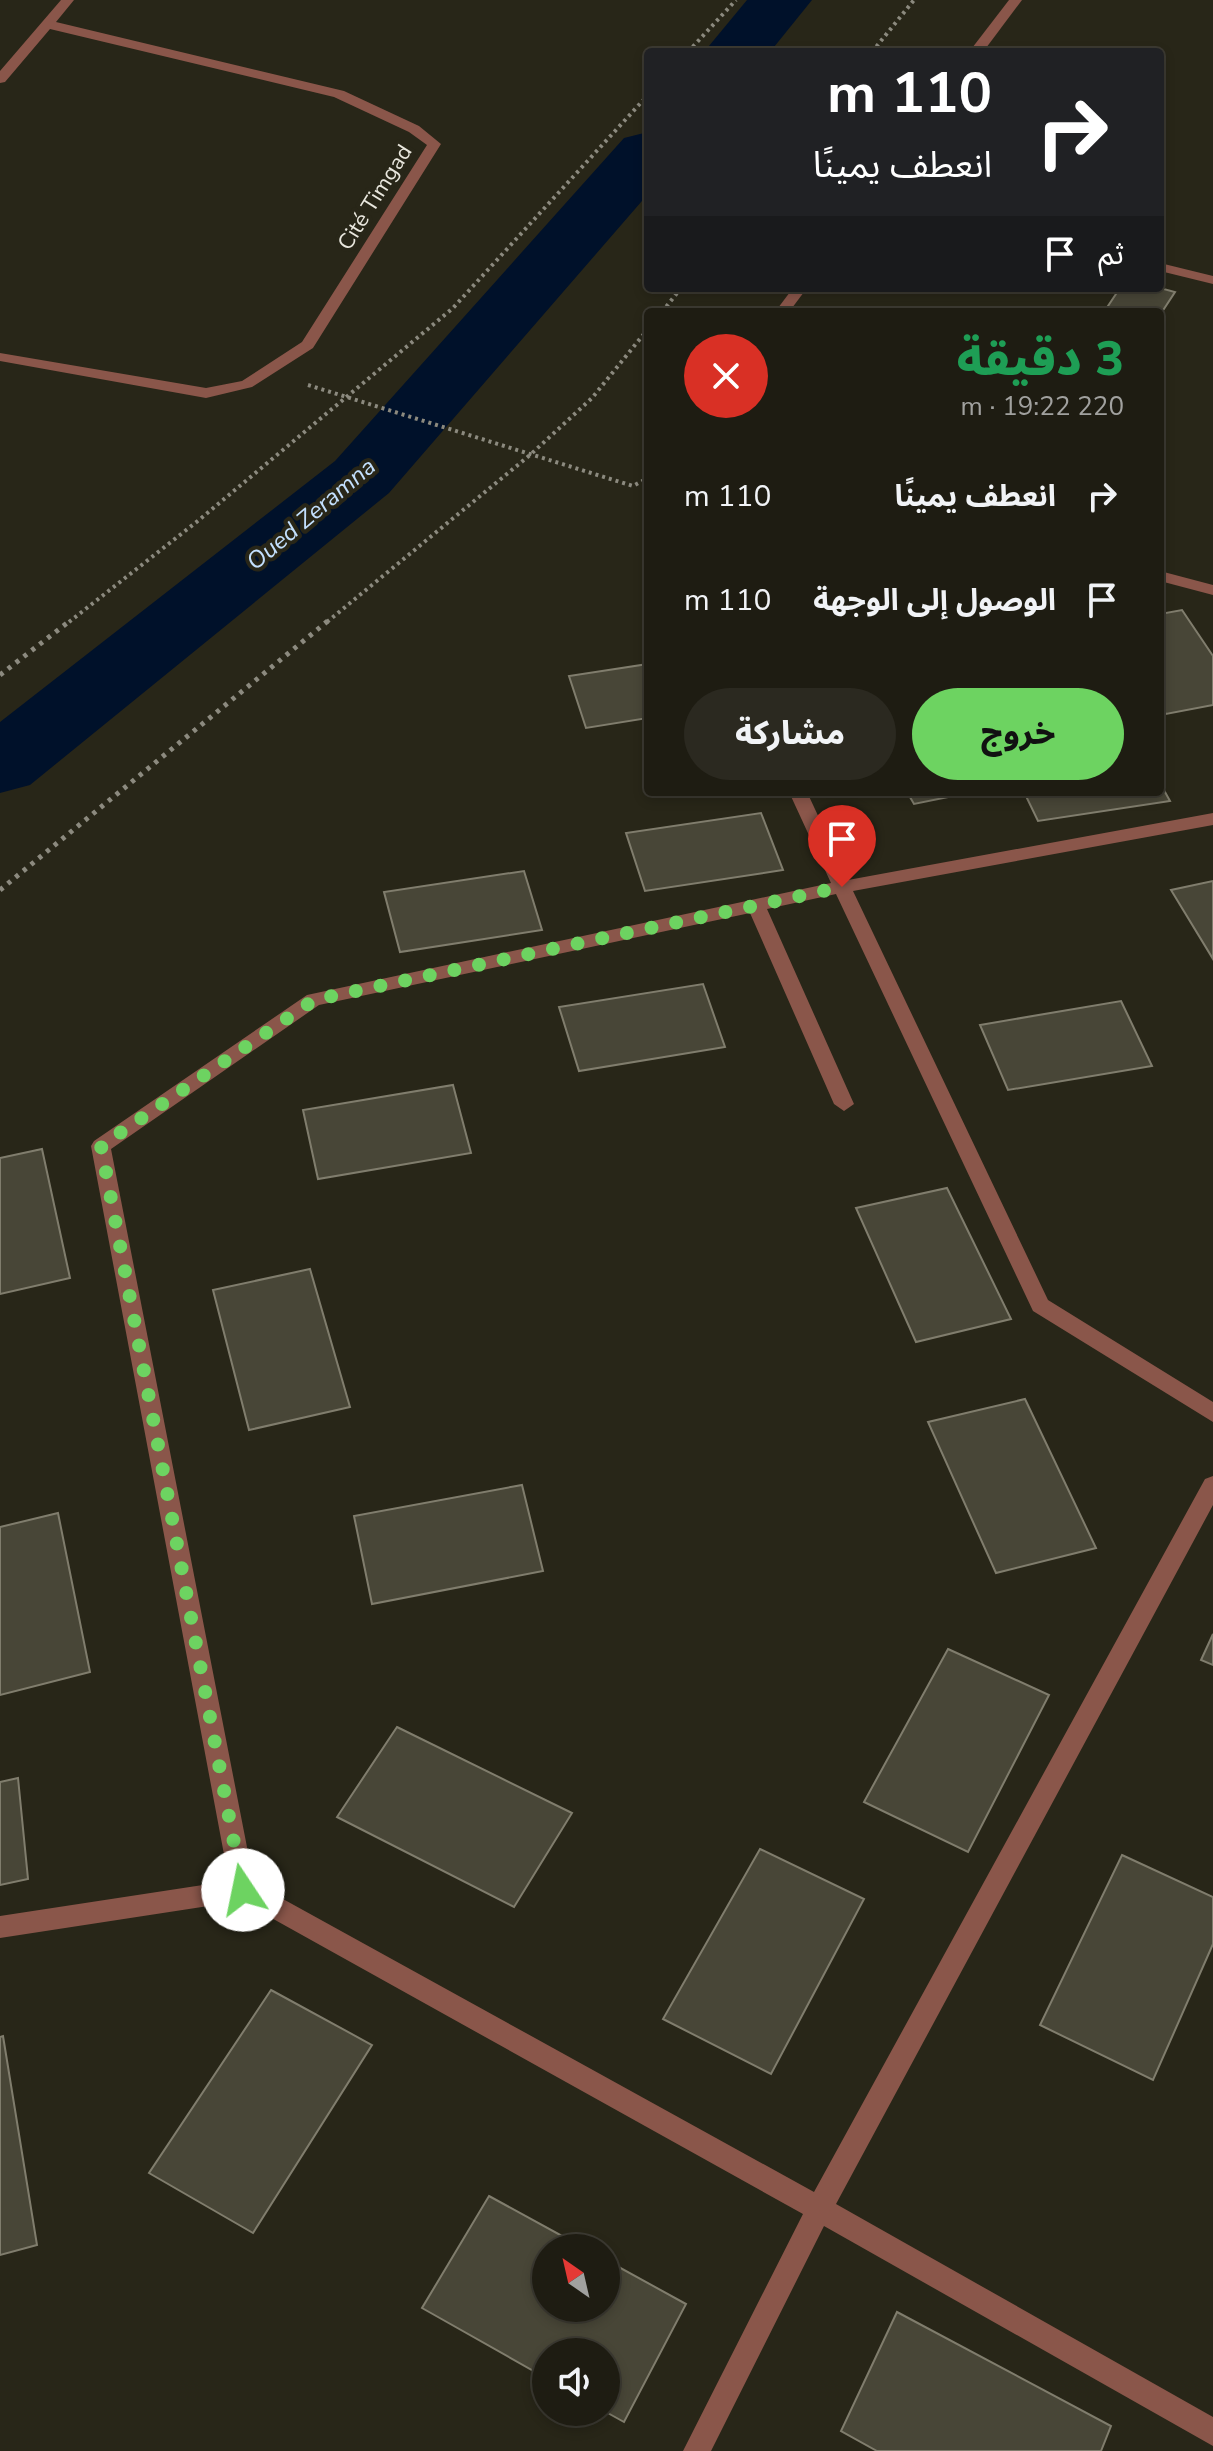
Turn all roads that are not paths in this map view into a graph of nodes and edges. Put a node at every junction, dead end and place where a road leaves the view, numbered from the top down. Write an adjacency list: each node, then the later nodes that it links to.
1 (68, 0): 3 (street)
2 (1016, 0): 4 (street)
3 (47, 24): 5 (street); 8 (street, Cité Timgad)
4 (979, 48)
5 (0, 79)
6 (1164, 268): 7 (street)
7 (1213, 280)
8 (0, 357)
9 (1164, 577): 10 (street)
10 (1213, 590)
11 (800, 796): 13 (street)
12 (1213, 819): 13 (street)
13 (842, 887): 14 (street); 16 (street)
14 (756, 906): 15 (street); 18 (street)
15 (844, 1104)
16 (1213, 1413)
17 (1213, 1485): 20 (street)
18 (243, 1890): 19 (street); 20 (street)
19 (0, 1927)
20 (819, 2209): 21 (street); 22 (street)
21 (1213, 2432)
22 (697, 2451)

